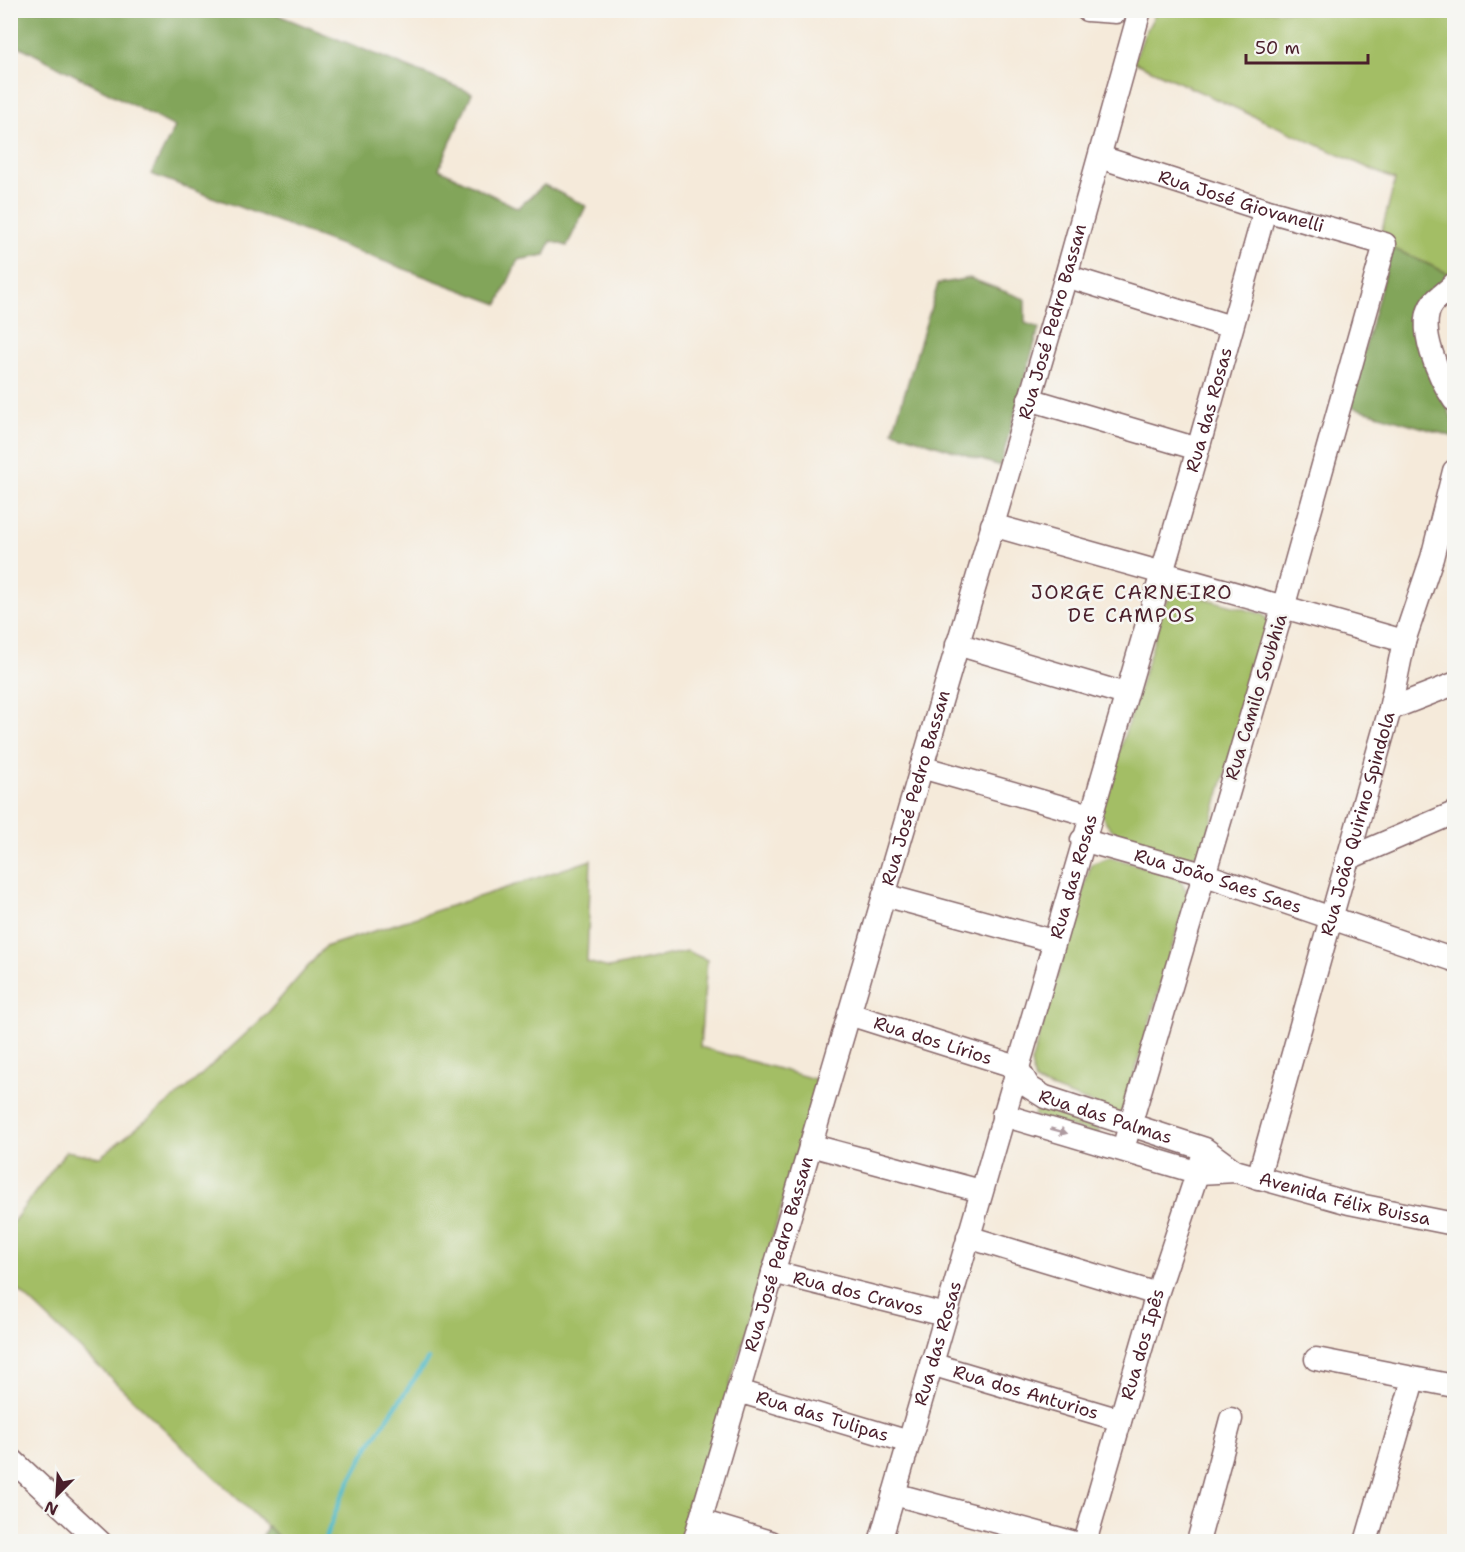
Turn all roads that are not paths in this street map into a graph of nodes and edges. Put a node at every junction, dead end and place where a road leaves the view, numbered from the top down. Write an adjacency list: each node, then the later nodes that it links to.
1 (1087, 10): 2 (street)
2 (1129, 15): 3 (street, Rua José Pedro Bassan)
3 (1100, 157): 4 (street, Rua José Giovanelli); 6 (street, Rua José Pedro Bassan)
4 (1265, 210): 5 (street, Rua José Giovanelli); 8 (street, Rua das Rosas)
5 (1385, 244): 17 (street, Rua Camilo Soubhia)
6 (1065, 276): 8 (street); 9 (street, Rua José Pedro Bassan)
7 (1455, 285): 10 (street)
8 (1231, 327): 11 (street, Rua das Rosas)
9 (1029, 399): 11 (street); 13 (street, Rua José Pedro Bassan)
10 (1455, 400)
11 (1198, 449): 16 (street, Rua das Rosas)
12 (1455, 471): 15 (street, Rua João Quirino Spindola)
13 (992, 525): 16 (street); 19 (street, Rua José Pedro Bassan)
14 (1455, 549): 15 (street)
15 (1432, 558): 18 (street, Rua João Quirino Spindola)
16 (1160, 571): 17 (street); 21 (street, Rua das Rosas)
17 (1283, 608): 18 (street); 28 (street, Rua Camilo Soubhia)
18 (1404, 641): 22 (street, Rua João Quirino Spindola)
19 (957, 644): 21 (street); 23 (street, Rua José Pedro Bassan)
20 (1455, 684): 22 (street)
21 (1125, 694): 25 (street, Rua das Rosas)
22 (1390, 709): 27 (street, Rua João Quirino Spindola)
23 (921, 767): 25 (street); 29 (street, Rua José Pedro Bassan)
24 (1455, 813): 27 (street)
25 (1090, 815): 26 (street, Rua das Rosas)
26 (1082, 840): 28 (street, Rua João Saes Saes); 31 (street, Rua das Rosas)
27 (1347, 859): 30 (street, Rua João Quirino Spindola)
28 (1203, 874): 30 (street, Rua João Saes Saes); 36 (street, Rua Camilo Soubhia)
29 (884, 895): 31 (street); 33 (street, Rua José Pedro Bassan)
30 (1333, 917): 32 (street, Rua João Saes Saes); 42 (street, Rua João Quirino Spindola)
31 (1053, 941): 34 (street, Rua das Rosas)
32 (1451, 955)
33 (849, 1014): 34 (street, Rua dos Lírios); 37 (street, Rua José Pedro Bassan)
34 (1017, 1067): 35 (street, Rua das Rosas); 36 (street, Rua das Palmas)
35 (1003, 1115): 38 (street, Rua das Palmas, one-way to 38); 43 (street, Rua das Rosas)
36 (1130, 1124): 38 (street, Rua Camilo Soubhia); 39 (street, Rua das Palmas)
37 (810, 1145): 43 (street); 46 (street, Rua José Pedro Bassan)
38 (1123, 1149): 41 (street, Rua das Palmas)
39 (1205, 1149): 40 (street, Avenida Félix Buissa); 41 (street, Rua dos Ipês)
40 (1235, 1171): 41 (street, Avenida Félix Buissa); 42 (street, Avenida Félix Buissa)
41 (1198, 1173): 47 (street, Rua dos Ipês)
42 (1258, 1178): 44 (street, Avenida Félix Buissa)
43 (981, 1191): 45 (street, Rua das Rosas)
44 (1455, 1224)
45 (968, 1237): 47 (street); 48 (street, Rua das Rosas)
46 (773, 1272): 48 (street, Rua dos Cravos); 53 (street, Rua José Pedro Bassan)
47 (1157, 1294): 55 (street, Rua dos Ipês)
48 (945, 1315): 50 (street, Rua das Rosas)
49 (1316, 1359): 51 (street)
50 (931, 1364): 55 (street, Rua dos Anturios); 56 (street, Rua das Rosas)
51 (1413, 1380): 52 (street); 66 (street)
52 (1455, 1386)
53 (738, 1391): 56 (street, Rua das Tulipas); 59 (street, Rua José Pedro Bassan)
54 (1231, 1419): 65 (street)
55 (1120, 1420): 64 (street, Rua dos Ipês)
56 (909, 1442): 58 (street, Rua das Rosas)
57 (10, 1458): 60 (street)
58 (894, 1494): 62 (street, Rua das Rosas); 63 (street)
59 (697, 1531): 61 (street)
60 (100, 1542)
61 (770, 1542)
62 (880, 1542)
63 (1072, 1542)
64 (1084, 1542)
65 (1198, 1542)
66 (1366, 1542)

